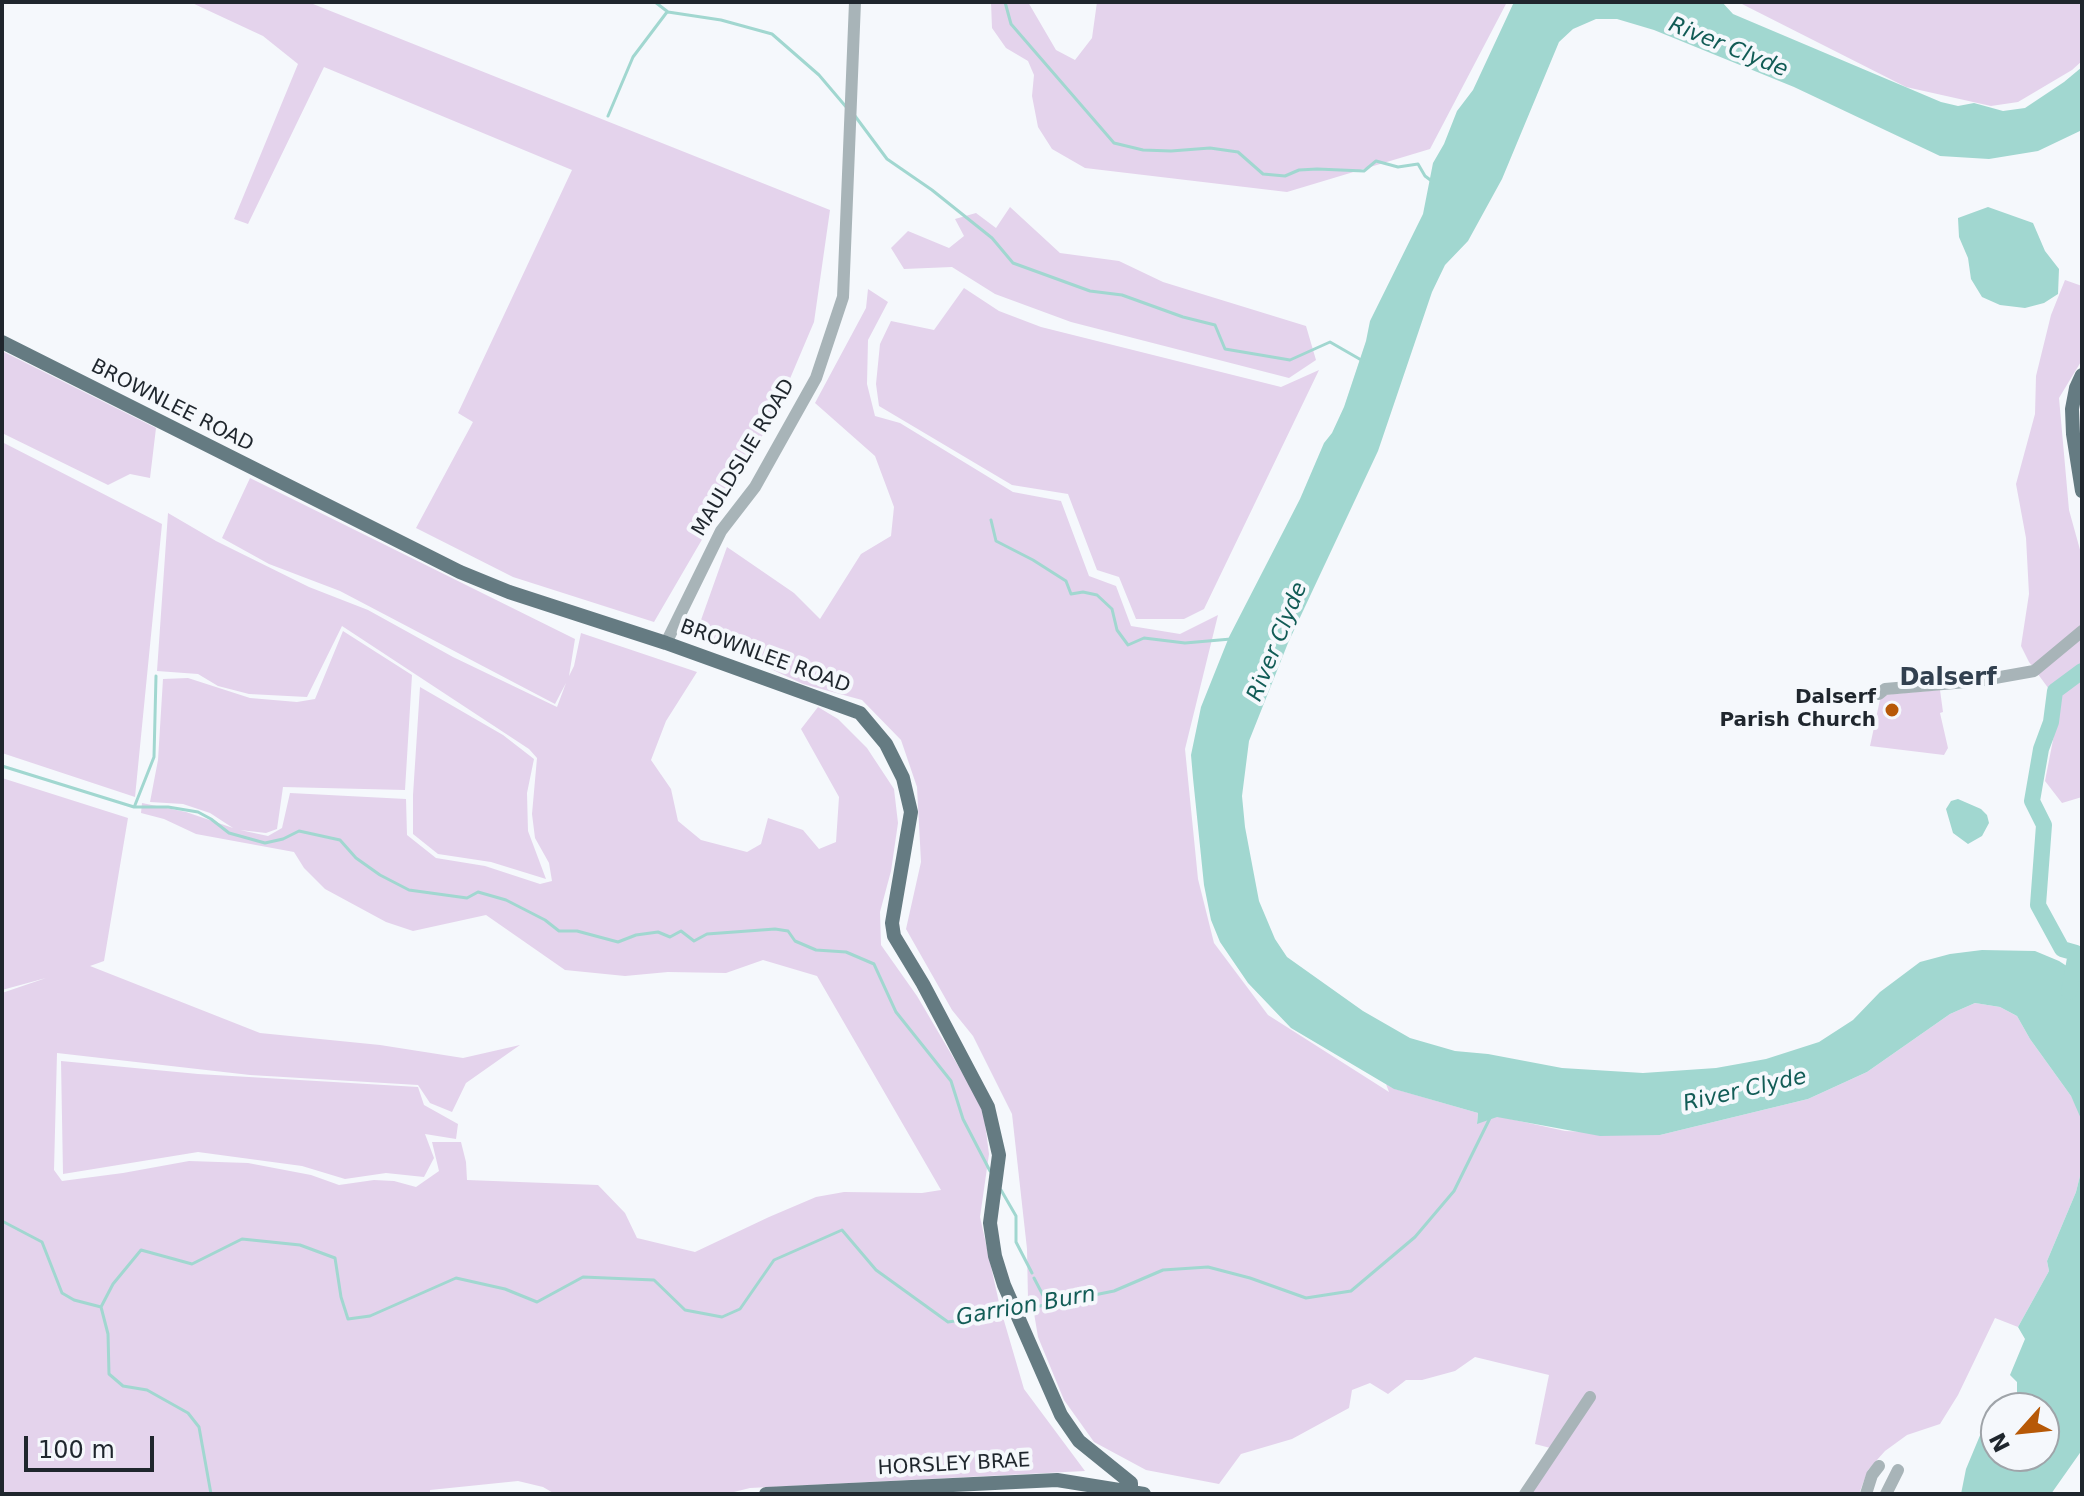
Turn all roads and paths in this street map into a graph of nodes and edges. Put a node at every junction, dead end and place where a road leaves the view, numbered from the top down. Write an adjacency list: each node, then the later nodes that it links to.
1 (855, 2): 6 (street, MAULDSLIE ROAD)
2 (2, 342): 6 (main road, BROWNLEE ROAD)
3 (2082, 375): 4 (main road)
4 (2082, 491)
5 (2082, 631): 7 (street)
6 (666, 643): 11 (main road, BROWNLEE ROAD)
7 (1879, 694)
8 (1590, 1397): 13 (street)
9 (1879, 1466): 14 (street)
10 (1898, 1470): 15 (street)
11 (1137, 1493): 12 (main road, HORSLEY BRAE)
12 (766, 1494)
13 (1525, 1494)
14 (1866, 1494)
15 (1886, 1494)

